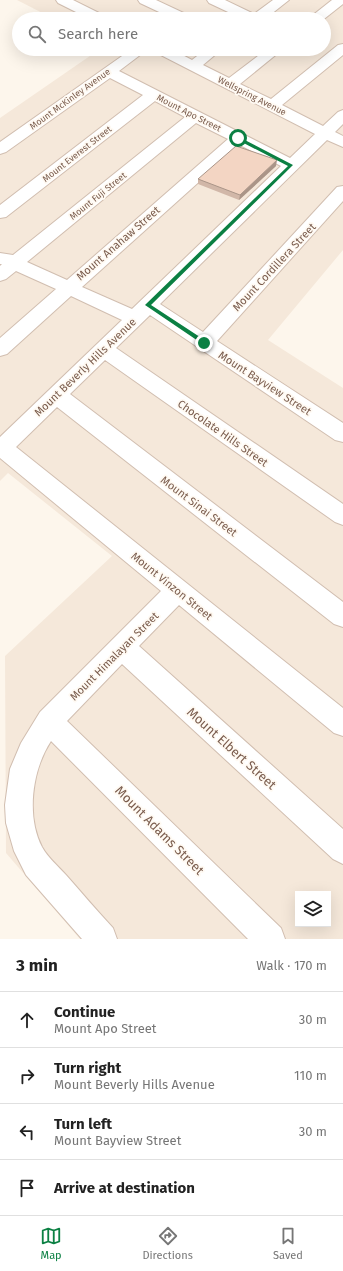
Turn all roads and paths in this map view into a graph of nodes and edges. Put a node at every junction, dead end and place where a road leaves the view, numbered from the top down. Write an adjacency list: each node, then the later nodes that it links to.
1 (63, 0): 7 (street)
2 (97, 0): 7 (street)
3 (145, 0): 9 (street)
4 (214, 0): 10 (street)
5 (282, 0): 11 (street)
6 (340, 0): 12 (street)
7 (79, 8): 8 (street)
8 (87, 12)
9 (170, 12)
10 (240, 12)
11 (265, 12)
12 (324, 12)
13 (343, 48): 22 (street)
14 (130, 56): 19 (street, Mount McKinley Avenue)
15 (174, 56): 18 (street, Wellspring Avenue)
16 (207, 56): 18 (street)
17 (267, 56): 20 (street)
18 (193, 66): 20 (street, Wellspring Avenue)
19 (108, 71): 21 (street, Mount Apo Street); 28 (street, Mount McKinley Avenue)
20 (230, 85): 22 (street, Wellspring Avenue)
21 (153, 95): 24 (street, Mount Apo Street); 31 (street, Mount Everest Street)
22 (272, 106): 25 (street, Wellspring Avenue)
23 (343, 115): 25 (street, Mount Beverly Hills Avenue)
24 (195, 116): 26 (street, Mount Apo Street); 32 (street, Mount Fuji Street)
25 (324, 133): 27 (street, Wellspring Avenue); 29 (street, Mount Beverly Hills Avenue)
26 (238, 138): 29 (street, Mount Apo Street); 34 (street, Mount Anahaw Street)
27 (343, 142)
28 (0, 149)
29 (291, 165): 35 (street, Mount Beverly Hills Avenue)
30 (343, 191): 36 (street, Mount Cordillera Street)
31 (0, 213)
32 (7, 260): 33 (street, Mount Fuji Street); 34 (street, Mount Bayview Street)
33 (0, 275)
34 (68, 287): 35 (street, Mount Bayview Street); 37 (street, Mount Anahaw Street)
35 (141, 312): 36 (street, Mount Bayview Street); 38 (street, Mount Beverly Hills Avenue)
36 (204, 343): 40 (street, Mount Bayview Street)
37 (0, 349)
38 (103, 349): 39 (street, Mount Beverly Hills Avenue); 42 (street, Chocolate Hills Street)
39 (56, 395): 41 (street, Mount Beverly Hills Avenue); 44 (street, Mount Sinai Street)
40 (343, 434)
41 (1, 449): 43 (street, Mount Vinzon Street)
42 (343, 516)
43 (178, 590): 45 (street, Mount Himalayan Street); 47 (street, Mount Vinzon Street)
44 (343, 616)
45 (122, 647): 46 (street, Mount Himalayan Street); 48 (street, Mount Elbert Street)
46 (49, 721): 49 (street, Mount Himalayan Street); 50 (street, Mount Adams Street)
47 (343, 724)
48 (343, 850)
49 (102, 939)
50 (270, 939)

